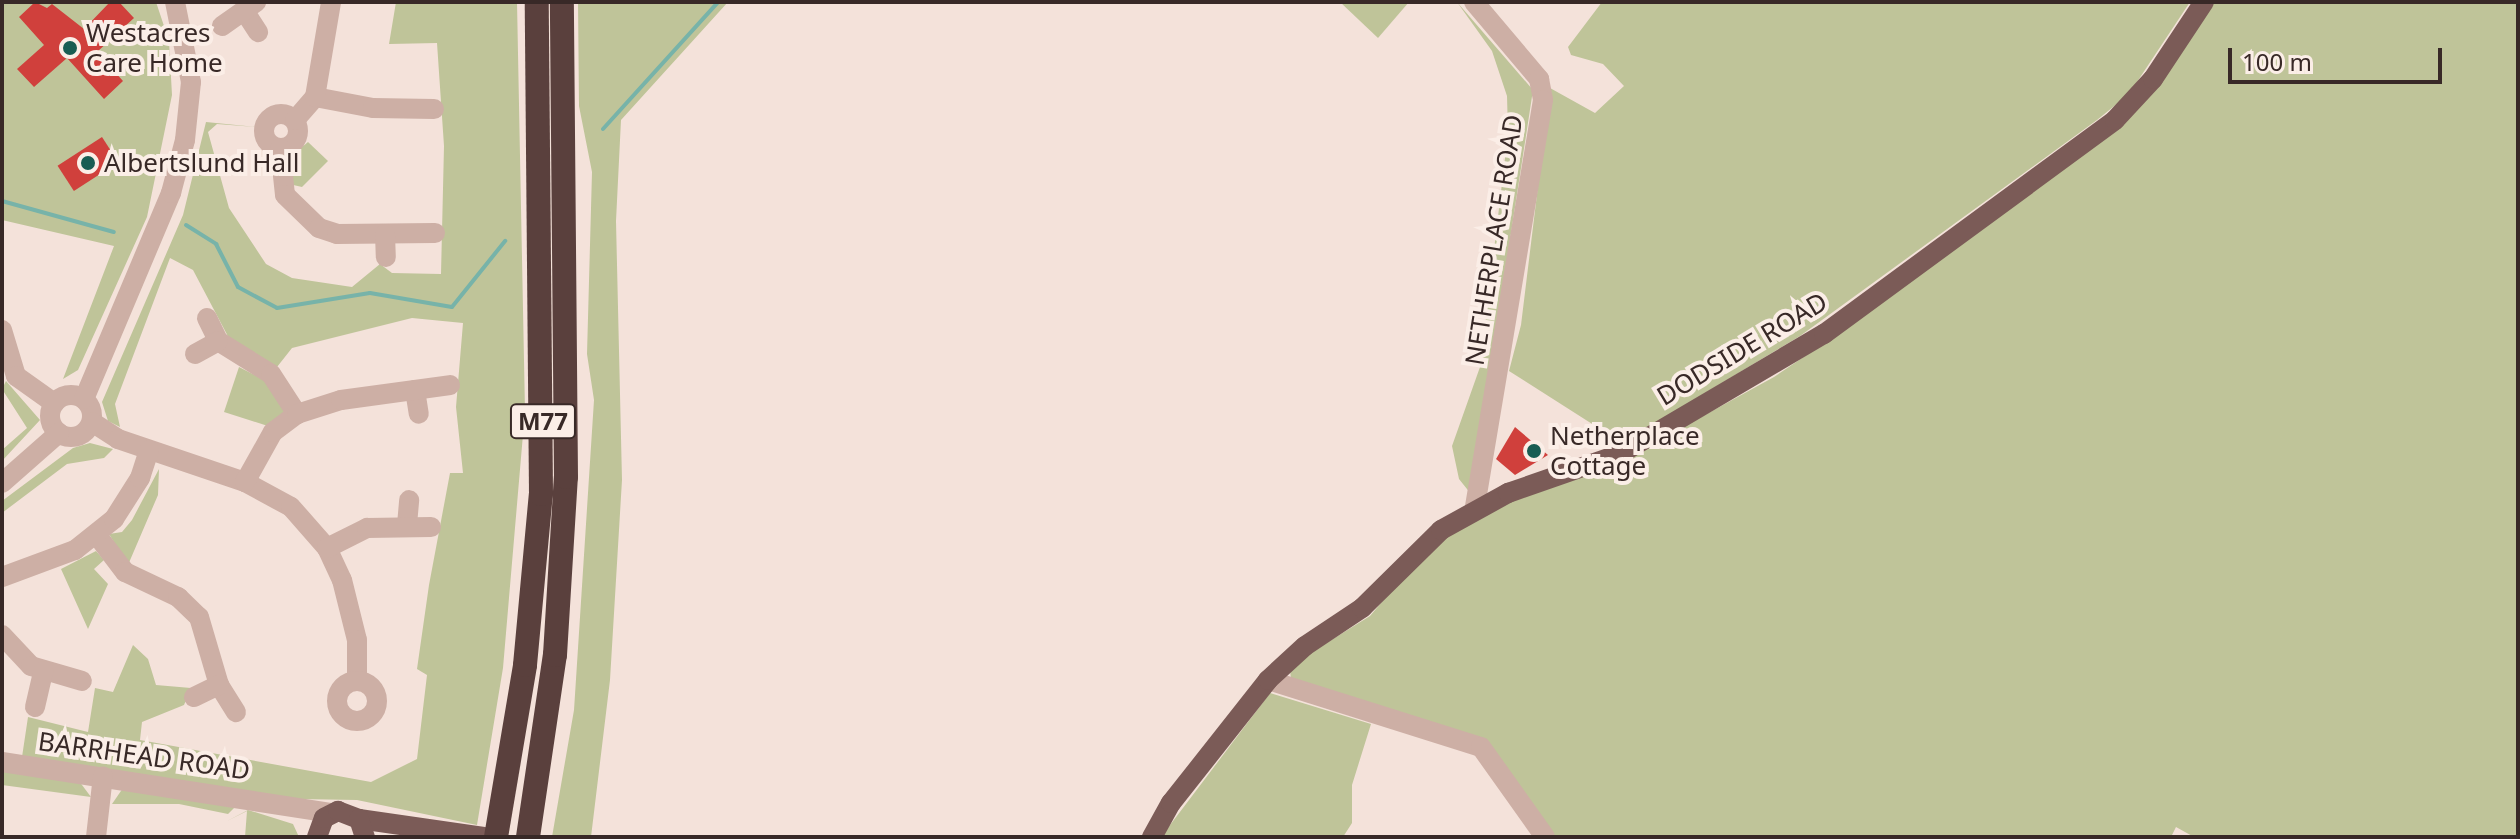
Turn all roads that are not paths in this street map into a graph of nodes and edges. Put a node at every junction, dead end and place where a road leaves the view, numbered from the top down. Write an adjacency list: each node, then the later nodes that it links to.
1 (175, 2): 24 (street)
2 (331, 2): 10 (street)
3 (537, 2): 59 (highway, M77)
4 (562, 2): 60 (highway, M77)
5 (1474, 2): 34 (street, NETHERPLACE ROAD)
6 (2204, 2): 34 (main road, DODSIDE ROAD)
7 (251, 7): 8 (street); 9 (street)
8 (222, 26)
9 (258, 32)
10 (315, 97): 11 (street); 12 (street)
11 (434, 109)
12 (295, 120): 13 (street); 13 (street)
13 (280, 148): 15 (street)
14 (435, 233): 15 (street)
15 (385, 234): 16 (street)
16 (386, 257)
17 (207, 318): 19 (street)
18 (2, 330): 21 (street)
19 (218, 341): 20 (street); 26 (street)
20 (195, 354)
21 (6, 371): 25 (street)
22 (450, 385): 23 (street)
23 (415, 390): 26 (street); 27 (street)
24 (84, 399): 25 (street); 28 (street)
25 (54, 403): 29 (street)
26 (297, 414): 31 (street)
27 (419, 414)
28 (92, 422): 29 (street); 30 (street)
29 (59, 433): 32 (street)
30 (149, 450): 31 (street); 37 (street)
31 (245, 482): 38 (street)
32 (2, 483)
33 (409, 500): 35 (street)
34 (1475, 507): 42 (main road, DODSIDE ROAD)
35 (407, 525): 36 (street); 38 (street)
36 (431, 527)
37 (96, 534): 39 (street); 45 (street)
38 (327, 548): 44 (street)
39 (2, 577)
40 (2, 635): 41 (street)
41 (43, 671): 43 (street); 47 (street)
42 (1268, 680): 61 (main road, DODSIDE ROAD); 62 (street)
43 (82, 681)
44 (357, 681)
45 (219, 685): 46 (street); 48 (street)
46 (194, 697)
47 (35, 707)
48 (236, 712)
49 (2, 762): 50 (street, BARRHEAD ROAD)
50 (103, 776): 51 (street, BARRHEAD ROAD); 55 (street)
51 (277, 803): 52 (street, BARRHEAD ROAD); 56 (street, BARRHEAD ROAD)
52 (330, 813): 53 (main road); 56 (main road)
53 (362, 828): 54 (main road)
54 (437, 828): 57 (main road); 58 (main road)
55 (96, 837)
56 (316, 837)
57 (373, 837)
58 (484, 837)
59 (496, 837)
60 (528, 837)
61 (1152, 837)
62 (1545, 837)

